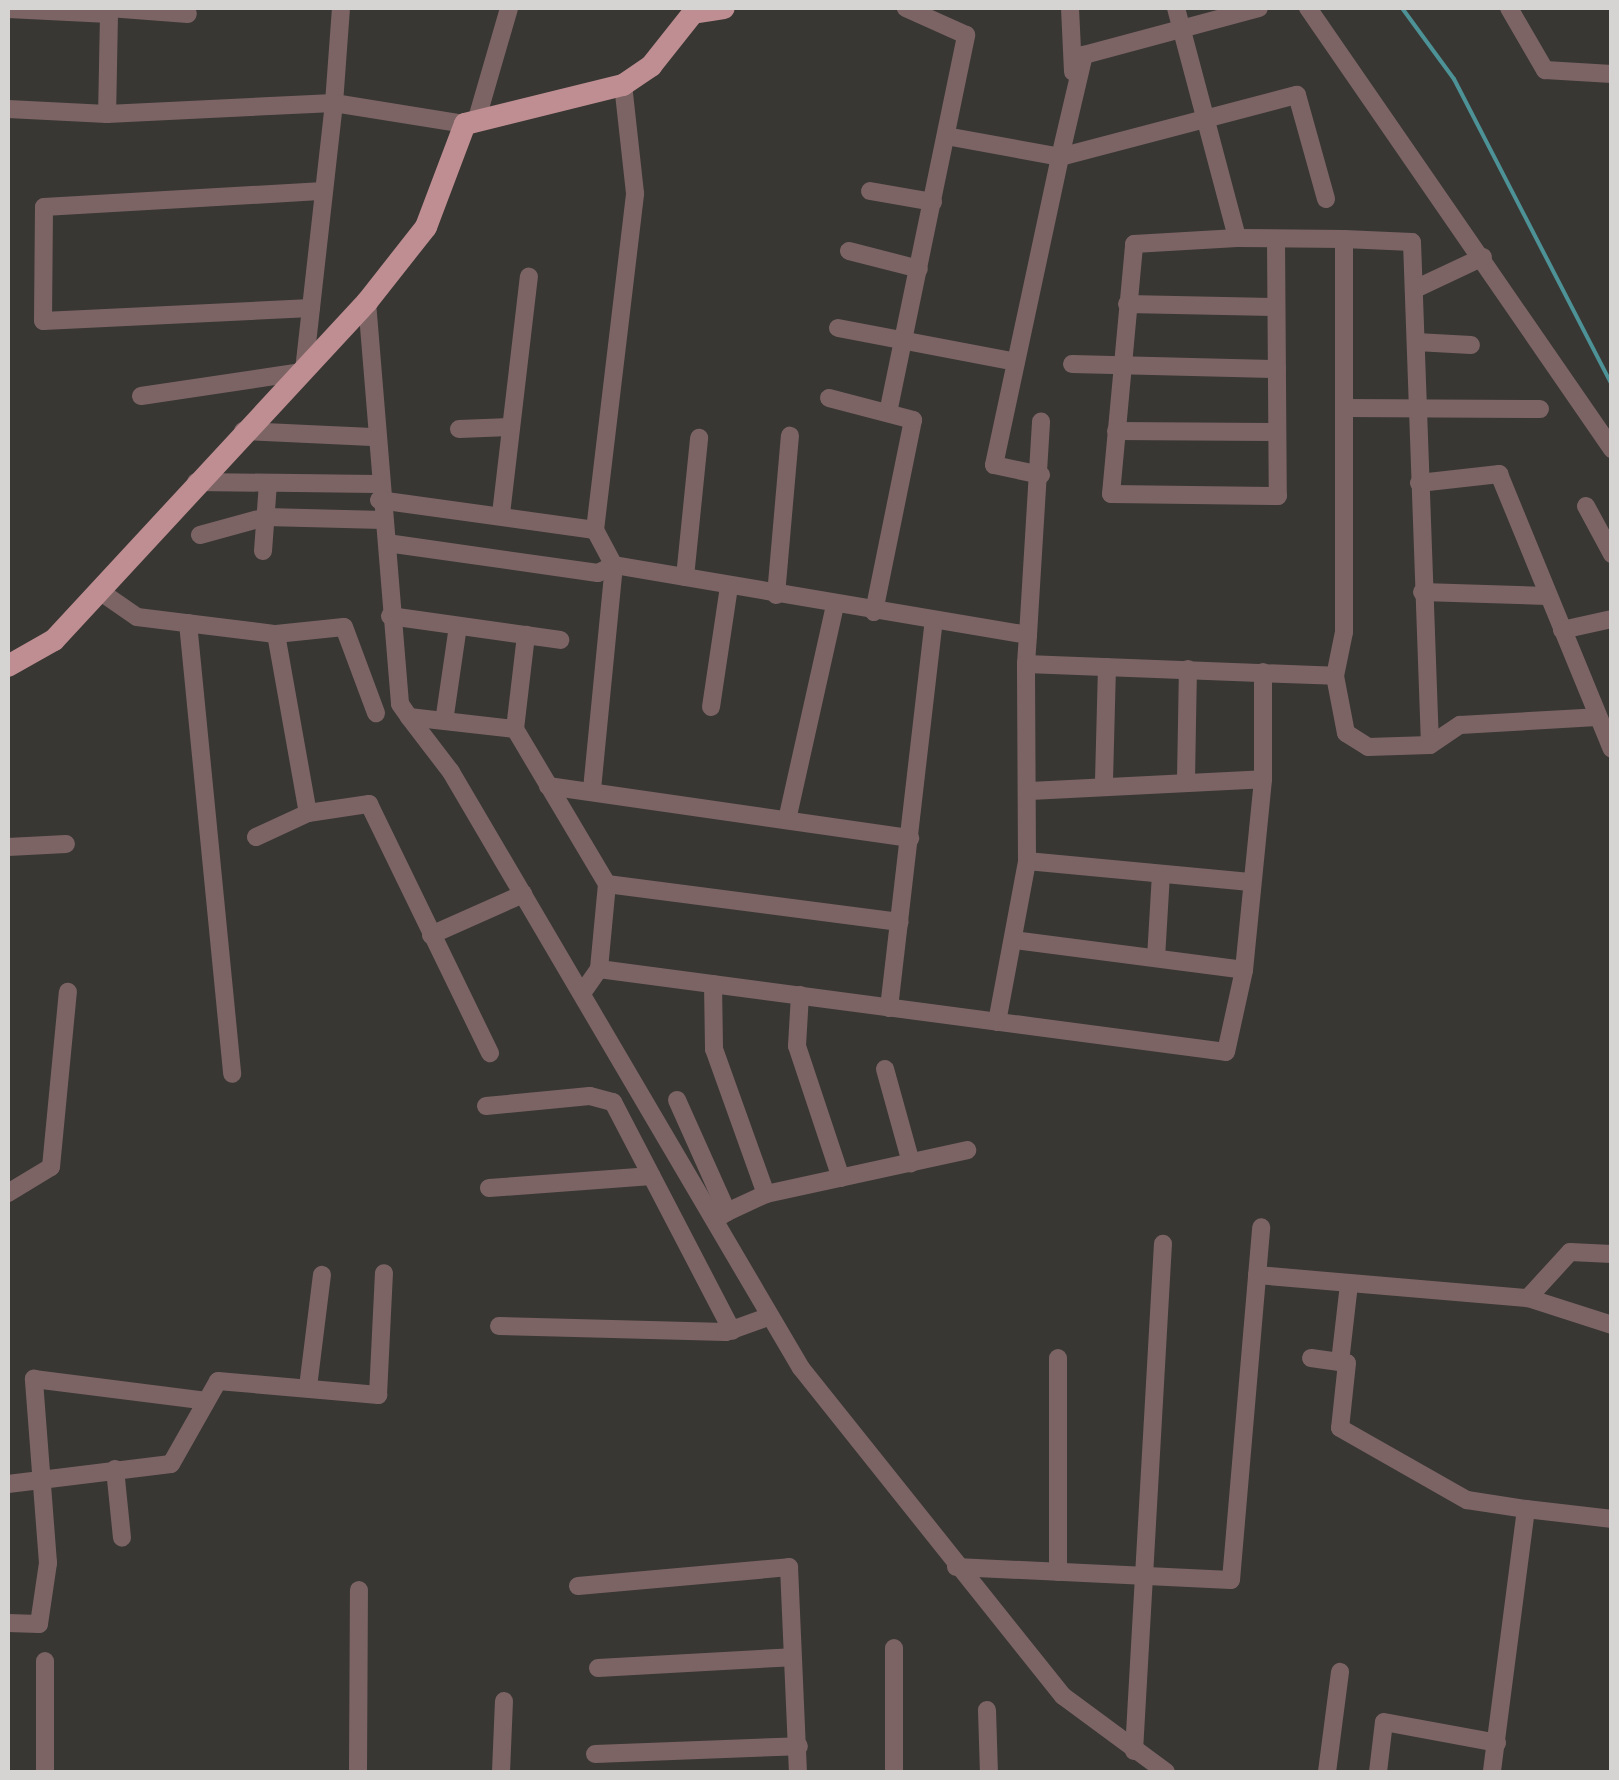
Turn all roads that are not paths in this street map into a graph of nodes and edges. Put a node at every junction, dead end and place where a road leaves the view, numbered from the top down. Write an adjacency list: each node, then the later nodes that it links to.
1 (341, 8): 18 (street)
2 (509, 8): 21 (street)
3 (724, 8): 11 (main road)
4 (906, 8): 23 (street)
5 (1070, 8): 16 (street)
6 (1176, 8): 14 (street)
7 (1259, 8): 14 (street)
8 (1308, 8): 33 (street)
9 (1509, 8): 15 (street)
10 (8, 9): 12 (street)
11 (689, 10): 17 (main road)
12 (109, 11): 13 (street); 20 (street)
13 (188, 14)
14 (1183, 31): 16 (street); 22 (street)
15 (1612, 74)
16 (1073, 77): 24 (street)
17 (622, 84): 21 (main road); 75 (street)
18 (334, 103): 20 (street); 21 (street); 25 (street)
19 (8, 109): 20 (street)
20 (107, 114)
21 (472, 119): 37 (main road)
22 (1206, 121): 24 (street); 27 (street); 29 (street)
23 (946, 136): 24 (street); 28 (street)
24 (1060, 156): 45 (street)
25 (324, 191): 40 (street); 40 (street)
26 (870, 191): 28 (street)
27 (1326, 199)
28 (933, 202): 34 (street)
29 (1237, 238): 30 (street); 38 (street)
30 (1276, 239): 31 (street); 39 (street)
31 (1344, 239): 36 (street); 53 (street)
32 (848, 251): 34 (street)
33 (1483, 257): 36 (street); 65 (street)
34 (919, 269): 44 (street)
35 (529, 277): 57 (street)
36 (1416, 289): 42 (street)
37 (366, 302): 48 (main road); 63 (street)
38 (1126, 304): 39 (street); 47 (street)
39 (1276, 307): 49 (street)
40 (312, 308): 48 (street)
41 (838, 328): 44 (street)
42 (1416, 342): 43 (street); 54 (street)
43 (1471, 345)
44 (903, 347): 45 (street); 52 (street)
45 (1016, 362): 66 (street)
46 (1072, 364): 47 (street)
47 (1121, 366): 49 (street); 60 (street)
48 (300, 367): 50 (street); 59 (main road)
49 (1277, 369): 61 (street)
50 (142, 396)
51 (829, 398): 52 (street)
52 (888, 408): 88 (street)
53 (1344, 408): 54 (street); 104 (street)
54 (1417, 408): 55 (street); 69 (street)
55 (1540, 409)
56 (1041, 421): 66 (street)
57 (511, 428): 58 (street); 72 (street)
58 (459, 429)
59 (242, 430): 63 (street); 67 (main road)
60 (1116, 430): 61 (street); 61 (street)
61 (1278, 432)
62 (790, 436): 85 (street)
63 (372, 437): 70 (street)
64 (699, 438): 81 (street)
65 (1612, 450)
66 (1041, 475): 96 (street)
67 (195, 482): 68 (street); 83 (main road)
68 (268, 483): 70 (street); 73 (street)
69 (1420, 483): 84 (street); 86 (street)
70 (378, 492): 72 (street); 74 (street)
71 (1586, 506): 78 (street)
72 (501, 514): 75 (street)
73 (266, 517): 74 (street); 76 (street); 79 (street)
74 (383, 520): 77 (street)
75 (595, 530): 80 (street)
76 (200, 534)
77 (387, 542): 80 (street); 89 (street)
78 (1610, 547)
79 (263, 551)
80 (614, 565): 81 (street); 117 (street)
81 (685, 577): 82 (street)
82 (729, 587): 85 (street); 105 (street)
83 (98, 590): 91 (street); 100 (main road)
84 (1422, 592): 86 (street); 111 (street)
85 (776, 595): 87 (street)
86 (1548, 596): 94 (street)
87 (834, 609): 88 (street); 120 (street)
88 (874, 612): 93 (street)
89 (390, 616): 92 (street); 108 (street)
90 (1612, 619): 94 (street)
91 (188, 623): 95 (street); 144 (street)
92 (458, 626): 97 (street); 107 (street)
93 (933, 626): 96 (street); 122 (street)
94 (1562, 630): 109 (street)
95 (276, 634): 106 (street); 119 (street)
96 (1028, 635): 99 (street)
97 (526, 636): 98 (street); 110 (street)
98 (560, 640)
99 (1026, 664): 101 (street); 118 (street)
100 (8, 666)
101 (1108, 666): 102 (street); 115 (street)
102 (1188, 669): 103 (street); 114 (street)
103 (1262, 672): 104 (street); 113 (street)
104 (1335, 676): 111 (street)
105 (710, 708)
106 (376, 713)
107 (446, 716): 108 (street); 110 (street)
108 (409, 717): 129 (street)
109 (1597, 717): 111 (street); 112 (street)
110 (515, 729): 116 (street)
111 (1430, 744)
112 (1612, 749)
113 (1262, 779): 114 (street); 127 (street)
114 (1186, 780): 115 (street)
115 (1104, 781): 118 (street)
116 (548, 786): 117 (street); 128 (street)
117 (592, 791): 120 (street)
118 (1030, 791): 125 (street)
119 (308, 813): 121 (street); 131 (street)
120 (786, 820): 122 (street)
121 (256, 838)
122 (910, 838): 130 (street)
123 (66, 844): 124 (street)
124 (8, 847)
125 (1027, 861): 126 (street); 132 (street)
126 (1161, 874): 127 (street); 133 (street)
127 (1250, 882): 135 (street)
128 (607, 884): 130 (street); 134 (street)
129 (524, 894): 131 (street); 138 (street)
130 (900, 922): 140 (street)
131 (430, 935): 142 (street)
132 (1014, 940): 133 (street); 141 (street)
133 (1156, 958): 135 (street)
134 (599, 969): 136 (street); 138 (street)
135 (1244, 970): 141 (street)
136 (713, 984): 139 (street); 153 (street)
137 (68, 992): 152 (street)
138 (582, 994): 155 (street)
139 (800, 995): 140 (street); 150 (street)
140 (889, 1008): 141 (street)
141 (997, 1022)
142 (490, 1053)
143 (885, 1069): 148 (street)
144 (232, 1074)
145 (677, 1100): 154 (street)
146 (486, 1106): 149 (street)
147 (967, 1150): 148 (street)
148 (911, 1163): 150 (street)
149 (652, 1176): 151 (street); 167 (street)
150 (841, 1178): 153 (street)
151 (489, 1188)
152 (8, 1192)
153 (766, 1194): 154 (street)
154 (727, 1212): 155 (street)
155 (710, 1222): 164 (street)
156 (1261, 1227): 161 (street)
157 (1162, 1244): 181 (street)
158 (1612, 1254): 163 (street)
159 (384, 1273): 171 (street)
160 (322, 1275): 171 (street)
161 (1257, 1275): 162 (street); 181 (street)
162 (1350, 1284): 163 (street); 170 (street)
163 (1528, 1298): 166 (street)
164 (768, 1317): 167 (street); 179 (street)
165 (499, 1326): 167 (street)
166 (1612, 1326)
167 (732, 1331)
168 (1058, 1358): 180 (street)
169 (1311, 1358): 170 (street)
170 (1340, 1362): 176 (street)
171 (308, 1387): 172 (street)
172 (201, 1400): 173 (street); 174 (street)
173 (115, 1470): 174 (street); 178 (street)
174 (36, 1477): 175 (street); 184 (street)
175 (8, 1484)
176 (1526, 1509): 177 (street); 192 (street)
177 (1612, 1520)
178 (122, 1538)
179 (956, 1567): 180 (street); 194 (street)
180 (1058, 1572): 181 (street)
181 (1144, 1575): 194 (street)
182 (578, 1586): 186 (street)
183 (359, 1590): 197 (street)
184 (8, 1623)
185 (894, 1648): 200 (street)
186 (792, 1657): 188 (street); 193 (street)
187 (45, 1661): 196 (street)
188 (598, 1668)
189 (1340, 1672): 203 (street)
190 (504, 1701): 198 (street)
191 (986, 1710): 201 (street)
192 (1497, 1742): 204 (street); 205 (street)
193 (798, 1746): 195 (street); 199 (street)
194 (1134, 1751): 202 (street)
195 (595, 1754)
196 (44, 1772)
197 (358, 1772)
198 (500, 1772)
199 (798, 1772)
200 (894, 1772)
201 (989, 1772)
202 (1166, 1772)
203 (1327, 1772)
204 (1378, 1772)
205 (1492, 1772)

